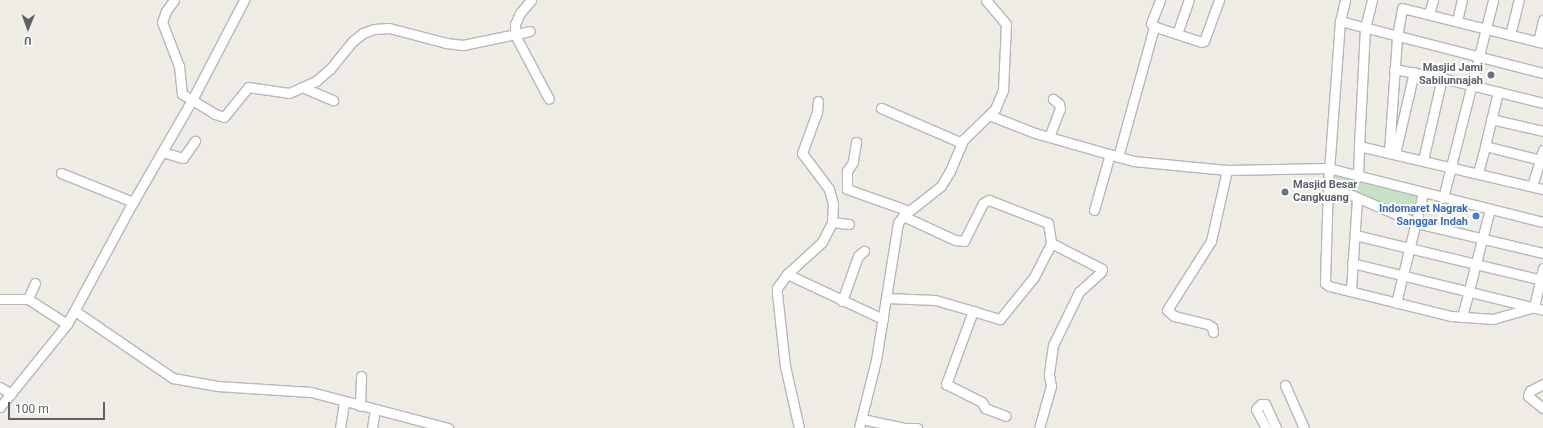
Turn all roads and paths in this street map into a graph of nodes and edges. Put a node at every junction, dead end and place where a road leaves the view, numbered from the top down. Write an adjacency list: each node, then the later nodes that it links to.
1 (174, 0): 38 (street)
2 (244, 0): 38 (street)
3 (531, 0): 24 (street)
4 (986, 0): 43 (street)
5 (1160, 0): 19 (street)
6 (1189, 0): 23 (street)
7 (1219, 0): 23 (street)
8 (1345, 0): 17 (street)
9 (1372, 0): 21 (street)
10 (1433, 0): 15 (street)
11 (1462, 0): 18 (street)
12 (1493, 0): 20 (street)
13 (1519, 0): 25 (street)
14 (1403, 4): 15 (street); 26 (street)
15 (1429, 14): 18 (street)
16 (1543, 20): 27 (street)
17 (1340, 21): 21 (street); 59 (street)
18 (1457, 21): 20 (street)
19 (1154, 27): 23 (street); 55 (street)
20 (1486, 27): 25 (street); 28 (street)
21 (1365, 28): 26 (street); 50 (street)
22 (530, 31): 24 (street)
23 (1177, 34)
24 (515, 35): 34 (street); 36 (street)
25 (1510, 35): 27 (street)
26 (1397, 37): 28 (street); 29 (street)
27 (1540, 42)
28 (1479, 56): 31 (street); 33 (street)
29 (1394, 68): 30 (street); 54 (street)
30 (1414, 72): 32 (street); 54 (street)
31 (1543, 73)
32 (1442, 78): 33 (street); 56 (street)
33 (1472, 85): 35 (street); 58 (street)
34 (302, 87): 38 (street); 39 (street)
35 (1498, 92): 41 (street); 44 (street)
36 (549, 99)
37 (1053, 99): 46 (street)
38 (192, 100): 53 (street)
39 (333, 100)
40 (818, 101): 74 (street)
41 (1543, 103)
42 (881, 108): 49 (street)
43 (989, 115): 46 (street); 49 (street)
44 (1491, 119): 45 (street); 51 (street)
45 (1543, 131)
46 (1049, 137): 55 (street)
47 (195, 141): 53 (street)
48 (856, 142): 73 (street)
49 (962, 143): 73 (street)
50 (1359, 146): 54 (street); 63 (street)
51 (1485, 146): 57 (street); 62 (street)
52 (1543, 150): 57 (street)
53 (162, 152): 70 (street)
54 (1392, 153): 56 (street)
55 (1114, 155): 60 (street); 72 (street)
56 (1422, 160): 58 (street)
57 (1541, 160): 65 (street)
58 (1452, 166): 62 (street); 69 (street)
59 (1328, 168): 60 (street); 63 (street); 64 (street)
60 (1228, 170): 104 (street)
61 (62, 173): 70 (street)
62 (1478, 173): 65 (street)
63 (1358, 177): 67 (street)
64 (1328, 184): 68 (street); 91 (street)
65 (1532, 186): 66 (street)
66 (1543, 189)
67 (1423, 192): 69 (street); 76 (street)
68 (1357, 198): 76 (street); 78 (street)
69 (1443, 198): 71 (street)
70 (133, 202): 99 (street)
71 (1490, 209): 75 (street); 79 (street)
72 (1094, 210)
73 (906, 214): 80 (street); 93 (street)
74 (832, 222): 77 (street); 87 (street)
75 (1543, 222)
76 (1417, 223): 79 (street); 81 (street)
77 (849, 224)
78 (1355, 235): 81 (street); 84 (street)
79 (1483, 237): 83 (street); 85 (street)
80 (1051, 243): 100 (street); 123 (street)
81 (1409, 249): 85 (street); 88 (street)
82 (864, 251): 96 (street)
83 (1543, 253)
84 (1352, 263): 88 (street); 91 (street)
85 (1476, 264): 89 (street); 92 (street)
86 (1543, 268): 89 (street)
87 (787, 274): 96 (street); 120 (street)
88 (1403, 276): 92 (street); 97 (street)
89 (1542, 280): 98 (street)
90 (35, 283): 94 (street)
91 (1352, 290): 97 (street)
92 (1469, 291): 98 (street); 101 (street)
93 (887, 298): 100 (street); 102 (street)
94 (28, 299): 95 (street); 103 (street)
95 (0, 300)
96 (842, 301): 102 (street)
97 (1396, 303): 101 (street)
98 (1538, 308): 101 (street)
99 (75, 311): 103 (street); 110 (street)
100 (973, 311): 115 (street)
101 (1462, 317)
102 (883, 319): 116 (street)
103 (67, 324): 109 (street)
104 (1213, 332)
105 (361, 376): 112 (street)
106 (1543, 384): 113 (street)
107 (1285, 385): 126 (street)
108 (0, 387): 109 (street)
109 (11, 394): 111 (street)
110 (344, 402): 112 (street); 117 (street)
111 (0, 406)
112 (360, 406): 114 (street)
113 (1543, 408)
114 (375, 409): 118 (street); 119 (street)
115 (1006, 416)
116 (861, 423): 121 (street)
117 (340, 428)
118 (372, 428)
119 (448, 428)
120 (799, 428)
121 (905, 428): 122 (street)
122 (917, 428)
123 (1039, 428)
124 (1266, 428): 125 (street)
125 (1276, 428)
126 (1304, 428)

